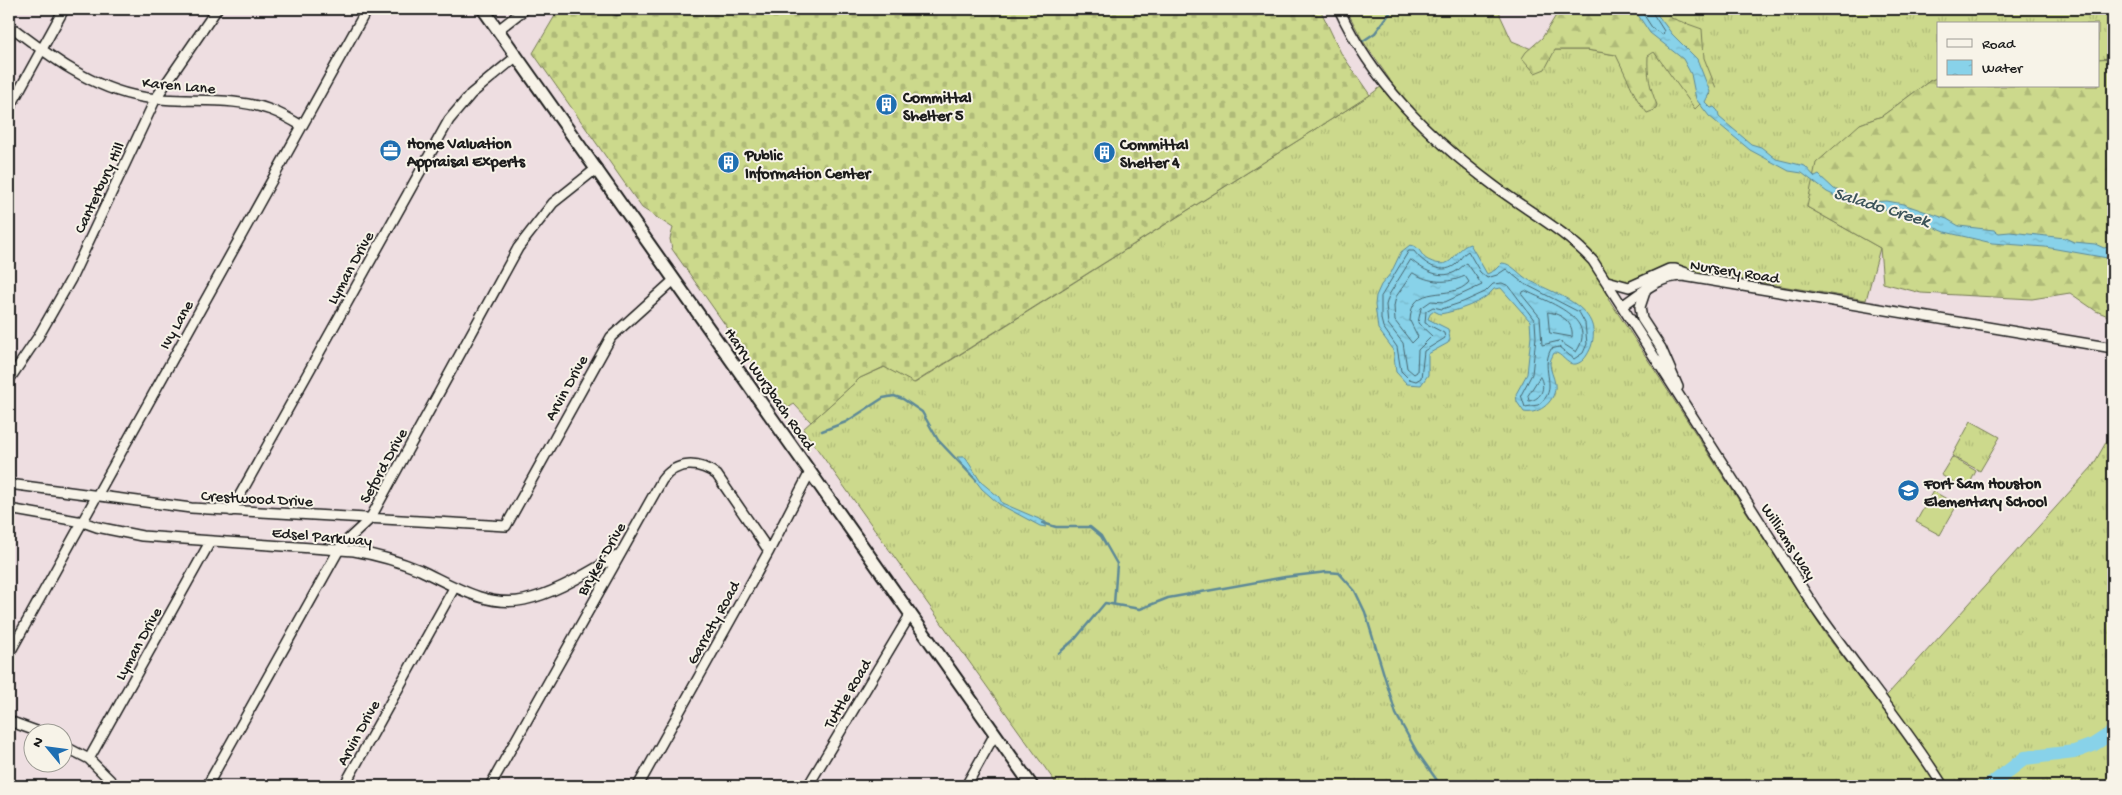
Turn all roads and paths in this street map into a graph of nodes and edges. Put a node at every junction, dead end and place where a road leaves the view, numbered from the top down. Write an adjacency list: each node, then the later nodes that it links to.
1 (64, 9): 9 (street)
2 (217, 9): 11 (street, Canterbury Hill)
3 (367, 9): 13 (street, Ivy Lane)
4 (483, 9): 8 (main road, Harry Wurzbach Road)
5 (525, 9): 8 (street)
6 (1339, 9): 17 (street)
7 (9, 25): 9 (street, Karen Lane)
8 (498, 30): 10 (main road, Harry Wurzbach Road)
9 (42, 50): 11 (street, Karen Lane); 12 (street)
10 (517, 56): 14 (main road, Harry Wurzbach Road); 27 (street, Lyman Drive)
11 (156, 98): 13 (street, Karen Lane); 21 (street, Canterbury Hill)
12 (9, 109)
13 (302, 126): 25 (street, Ivy Lane)
14 (596, 168): 16 (main road, Harry Wurzbach Road); 28 (street, Seford Drive)
15 (1700, 278): 17 (street); 18 (street, Nursery Road); 20 (street, Nursery Road)
16 (674, 280): 23 (main road, Harry Wurzbach Road); 30 (street, Arvin Drive)
17 (1607, 281): 19 (street)
18 (1646, 289): 19 (street, Nursery Road); 22 (street)
19 (1622, 306): 22 (street, Williams Way)
20 (2113, 348)
21 (9, 380)
22 (1683, 402): 43 (street, Williams Way)
23 (810, 472): 33 (street, Garraty Road); 36 (main road, Harry Wurzbach Road)
24 (9, 484): 25 (street, Crestwood Drive)
25 (97, 497): 27 (street, Crestwood Drive); 29 (street, Ivy Lane)
26 (9, 509): 29 (street, Edsel Parkway)
27 (231, 511): 28 (street, Crestwood Drive)
28 (370, 519): 30 (street, Crestwood Drive); 32 (street, Seford Drive)
29 (82, 522): 31 (street, Edsel Parkway); 37 (street, Ivy Lane)
30 (506, 526)
31 (210, 542): 32 (street, Edsel Parkway); 42 (street, Lyman Drive)
32 (339, 550): 35 (street, Edsel Parkway); 45 (street, Seford Drive)
33 (769, 551): 34 (street, Bryker Drive); 48 (street, Garraty Road)
34 (617, 556): 35 (street, Edsel Parkway); 47 (street, Bryker Drive)
35 (454, 588): 46 (street, Arvin Drive)
36 (910, 615): 40 (main road, Harry Wurzbach Road); 49 (street, Tuttle Road)
37 (9, 654)
38 (9, 721): 39 (street)
39 (22, 726)
40 (995, 734): 50 (street); 51 (main road, Harry Wurzbach Road)
41 (72, 750): 42 (street)
42 (89, 760): 44 (street)
43 (1941, 783)
44 (116, 786)
45 (207, 786)
46 (344, 786)
47 (490, 786)
48 (638, 786)
49 (808, 786)
50 (966, 786)
51 (1032, 786)

